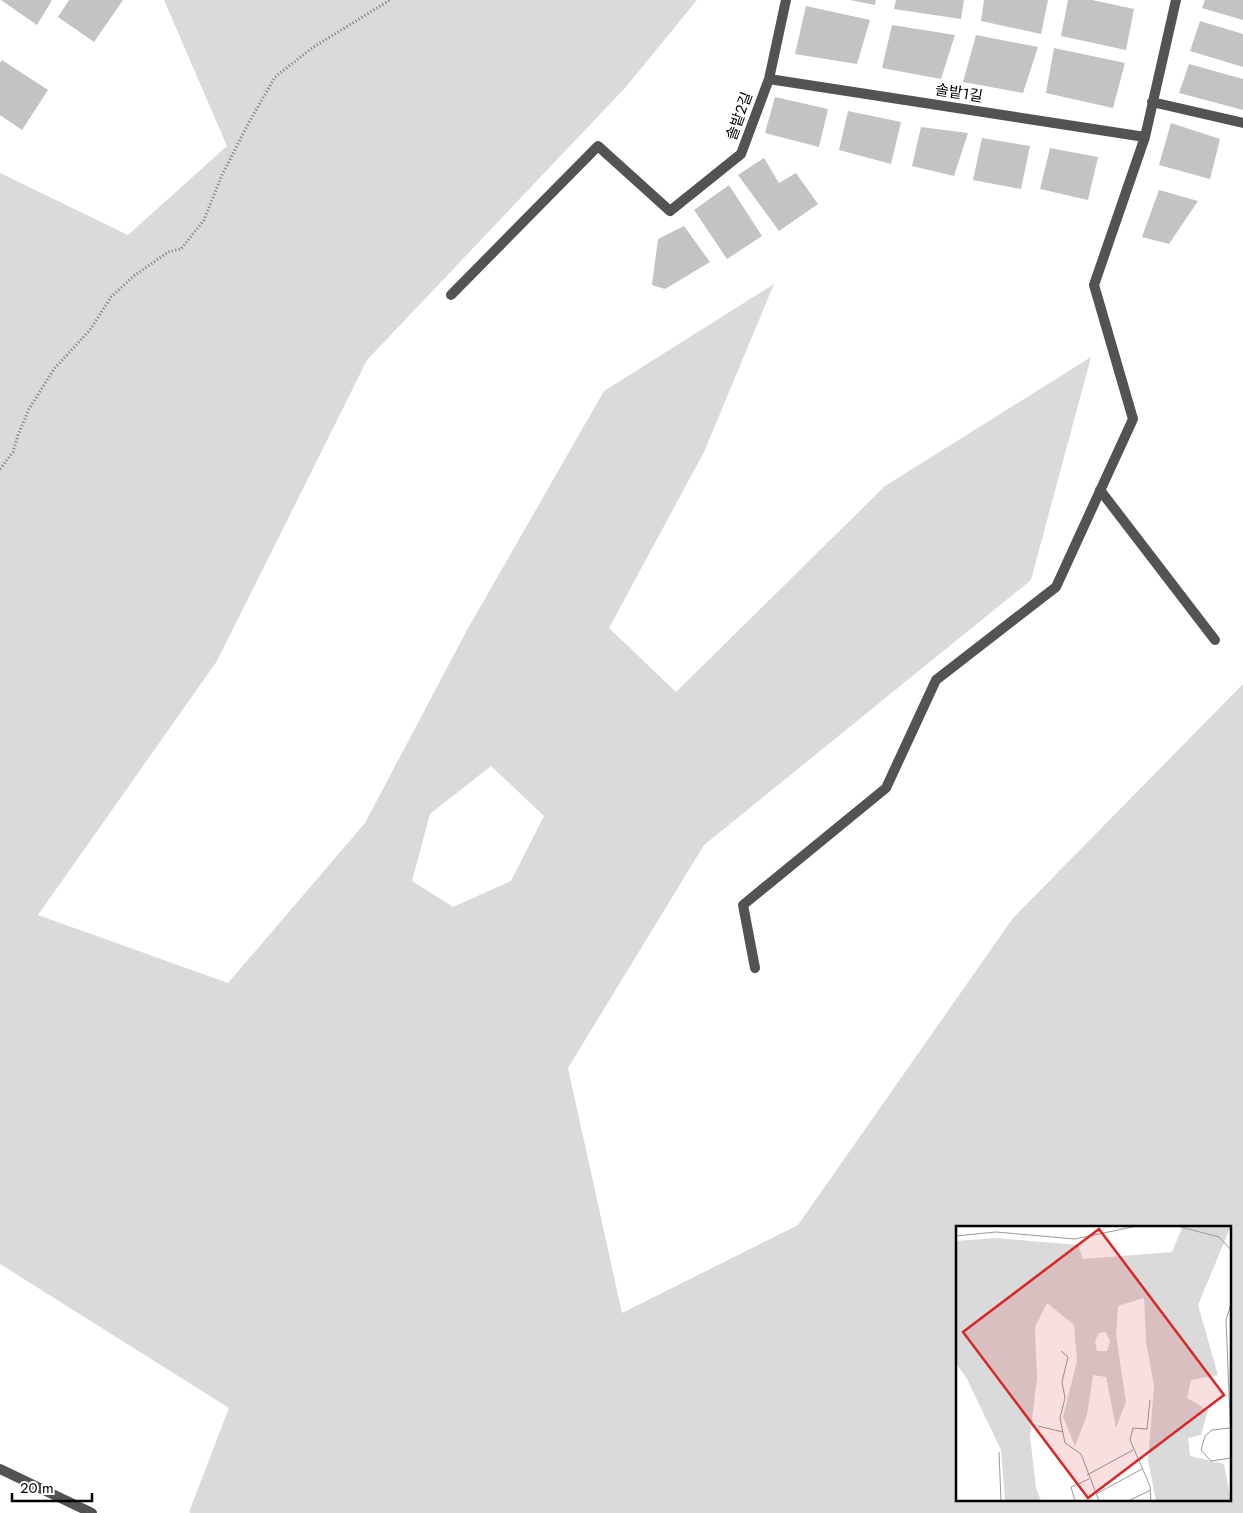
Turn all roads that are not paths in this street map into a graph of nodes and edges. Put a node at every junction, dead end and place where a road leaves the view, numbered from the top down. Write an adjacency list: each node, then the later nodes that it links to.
1 (786, 0): 3 (street, 솔밭2길)
2 (1176, 0): 4 (street)
3 (769, 79): 6 (street, 솔밭1길); 7 (street, 솔밭2길)
4 (1152, 102): 5 (street); 6 (street)
5 (1243, 123)
6 (1145, 136): 8 (street)
7 (451, 296)
8 (1100, 490): 9 (street); 10 (street)
9 (1215, 640)
10 (755, 968)
11 (0, 1469): 12 (street)
12 (92, 1513)

